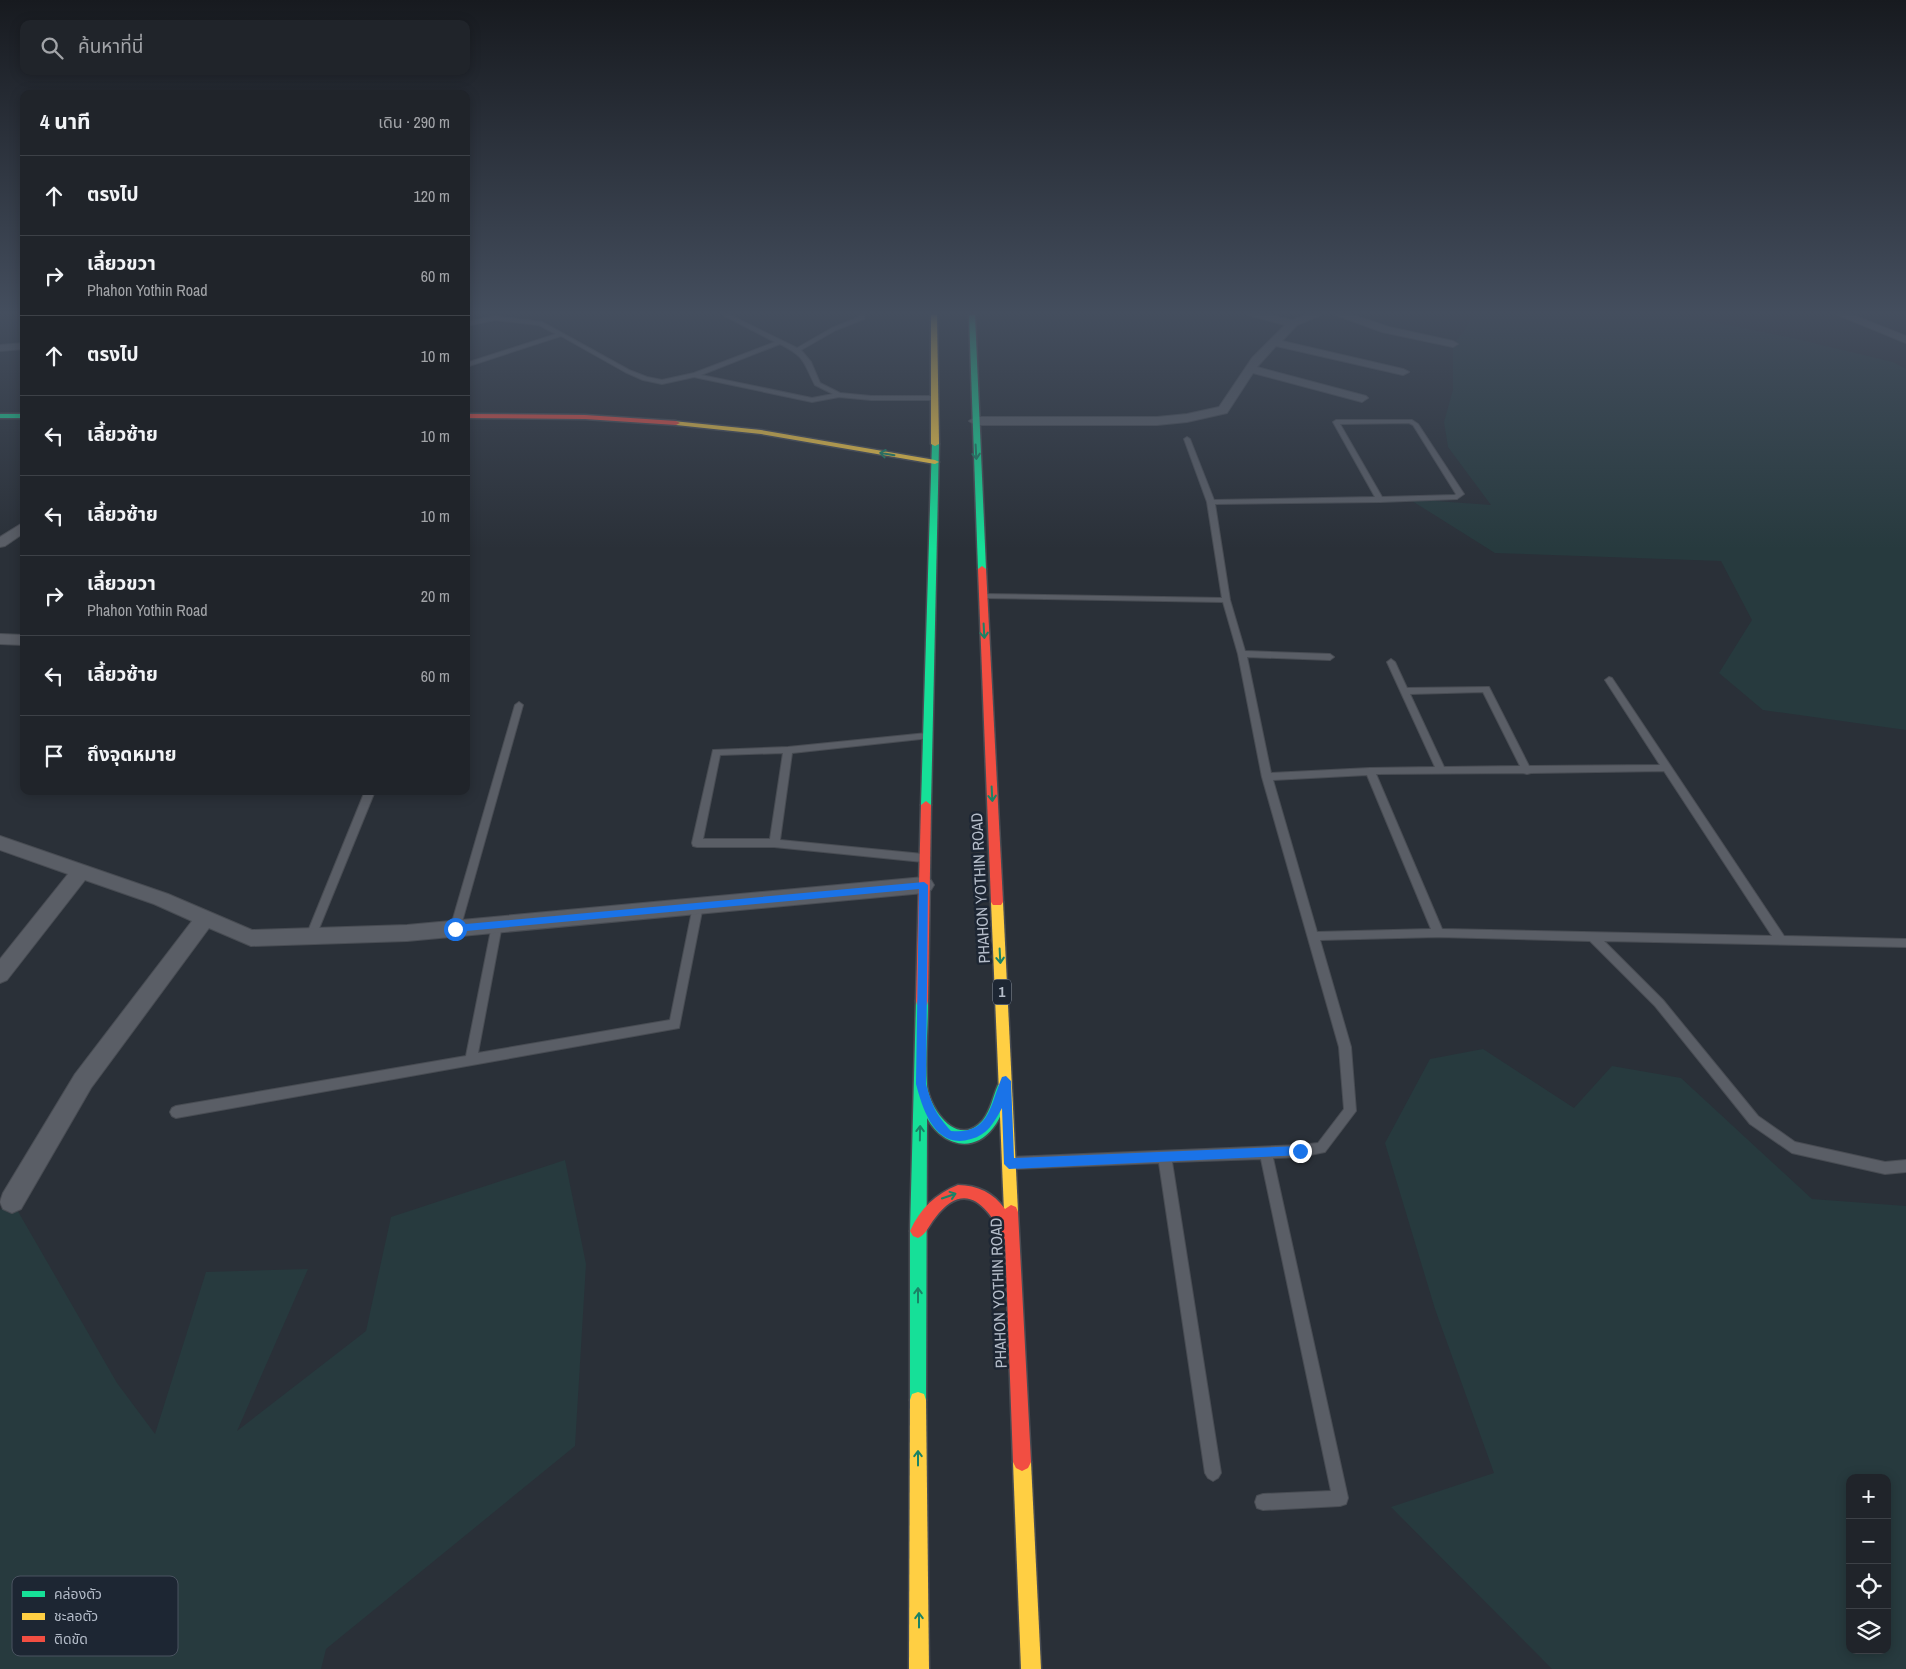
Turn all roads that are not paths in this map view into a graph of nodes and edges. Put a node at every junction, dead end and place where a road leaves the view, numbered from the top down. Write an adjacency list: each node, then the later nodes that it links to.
1 (778, 393): 7 (lane)
2 (835, 393): 7 (lane)
3 (935, 393): 8 (main road)
4 (974, 393): 13 (main road, PHAHON YOTHIN ROAD / 1)
5 (1234, 393): 13 (street)
6 (1342, 393): 9 (street)
7 (839, 395): 8 (lane)
8 (935, 398): 15 (main road)
9 (1362, 398)
10 (0, 416): 11 (main road)
11 (20, 416)
12 (470, 416): 15 (main road, one-way to 12)
13 (975, 422): 20 (main road, PHAHON YOTHIN ROAD / 1, one-way to 20)
14 (1187, 439): 17 (lane)
15 (935, 462): 30 (main road)
16 (1380, 500): 16 (lane); 17 (lane)
17 (1210, 502): 21 (lane)
18 (20, 529): 19 (street)
19 (0, 543)
20 (983, 596): 21 (lane); 55 (main road, PHAHON YOTHIN ROAD / 1, one-way to 55)
21 (1226, 600): 24 (lane)
22 (0, 640): 23 (street)
23 (20, 640)
24 (1242, 654): 25 (lane); 36 (lane)
25 (1330, 658)
26 (1391, 662): 28 (lane)
27 (1609, 680): 32 (lane)
28 (1404, 691): 33 (lane); 35 (lane)
29 (519, 705): 46 (lane)
30 (927, 736): 31 (lane); 40 (main road)
31 (788, 750): 39 (lane); 39 (lane)
32 (1666, 768): 35 (lane); 51 (lane)
33 (1441, 770): 34 (lane); 35 (lane)
34 (1370, 771): 36 (lane); 47 (lane)
35 (1527, 771)
36 (1267, 777): 49 (lane)
37 (368, 795): 48 (lane)
38 (0, 843): 41 (street)
39 (774, 843): 40 (lane)
40 (924, 858): 42 (main road)
41 (81, 872): 44 (street); 53 (street)
42 (924, 885): 43 (street); 56 (main road)
43 (698, 906): 45 (street); 54 (lane)
44 (206, 917): 48 (street); 62 (street)
45 (497, 925): 46 (street); 54 (lane)
46 (455, 929): 48 (street)
47 (1438, 933): 49 (lane); 50 (lane)
48 (311, 936)
49 (1313, 936): 58 (lane)
50 (1593, 937): 51 (lane); 61 (lane)
51 (1781, 941): 52 (lane)
52 (1906, 944)
53 (0, 974)
54 (471, 1058): 57 (lane)
55 (1006, 1081): 56 (main road); 60 (main road, PHAHON YOTHIN ROAD / 1)
56 (921, 1084): 63 (main road, one-way to 56)
57 (176, 1112)
58 (1266, 1153): 59 (lane); 66 (lane)
59 (1165, 1158): 60 (lane); 65 (lane)
60 (1009, 1164): 64 (main road, PHAHON YOTHIN ROAD / 1)
61 (1906, 1166)
62 (12, 1201)
63 (918, 1231): 64 (main road, one-way to 64); 67 (main road, one-way to 63)
64 (1012, 1238): 68 (main road, PHAHON YOTHIN ROAD / 1)
65 (1213, 1473)
66 (1263, 1502)
67 (919, 1669)
68 (1031, 1669)

